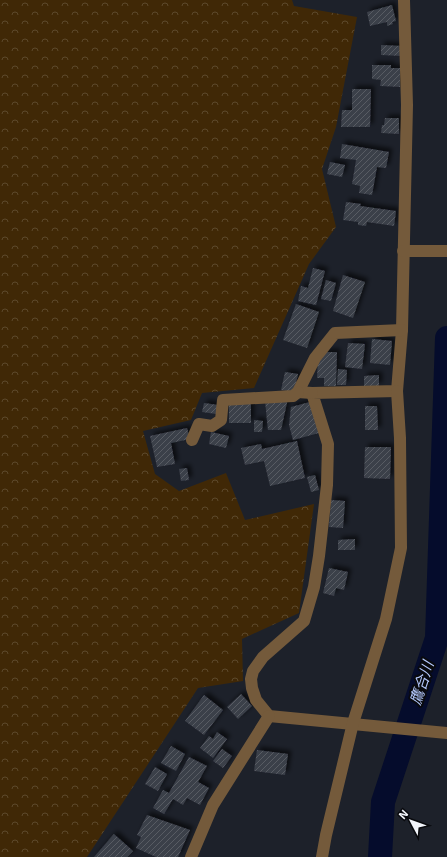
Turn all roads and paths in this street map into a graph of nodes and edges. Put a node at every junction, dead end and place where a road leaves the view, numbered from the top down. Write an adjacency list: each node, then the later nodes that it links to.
1 (404, 0): 2 (street)
2 (408, 250): 3 (street); 4 (street)
3 (447, 250)
4 (402, 330): 5 (street); 6 (street)
5 (397, 391): 7 (street); 10 (street)
6 (298, 392): 7 (street); 8 (street)
7 (312, 394): 9 (street)
8 (192, 440)
9 (269, 716): 10 (street); 12 (street)
10 (353, 724): 11 (street); 13 (street)
11 (442, 732)
12 (191, 857)
13 (322, 857)

